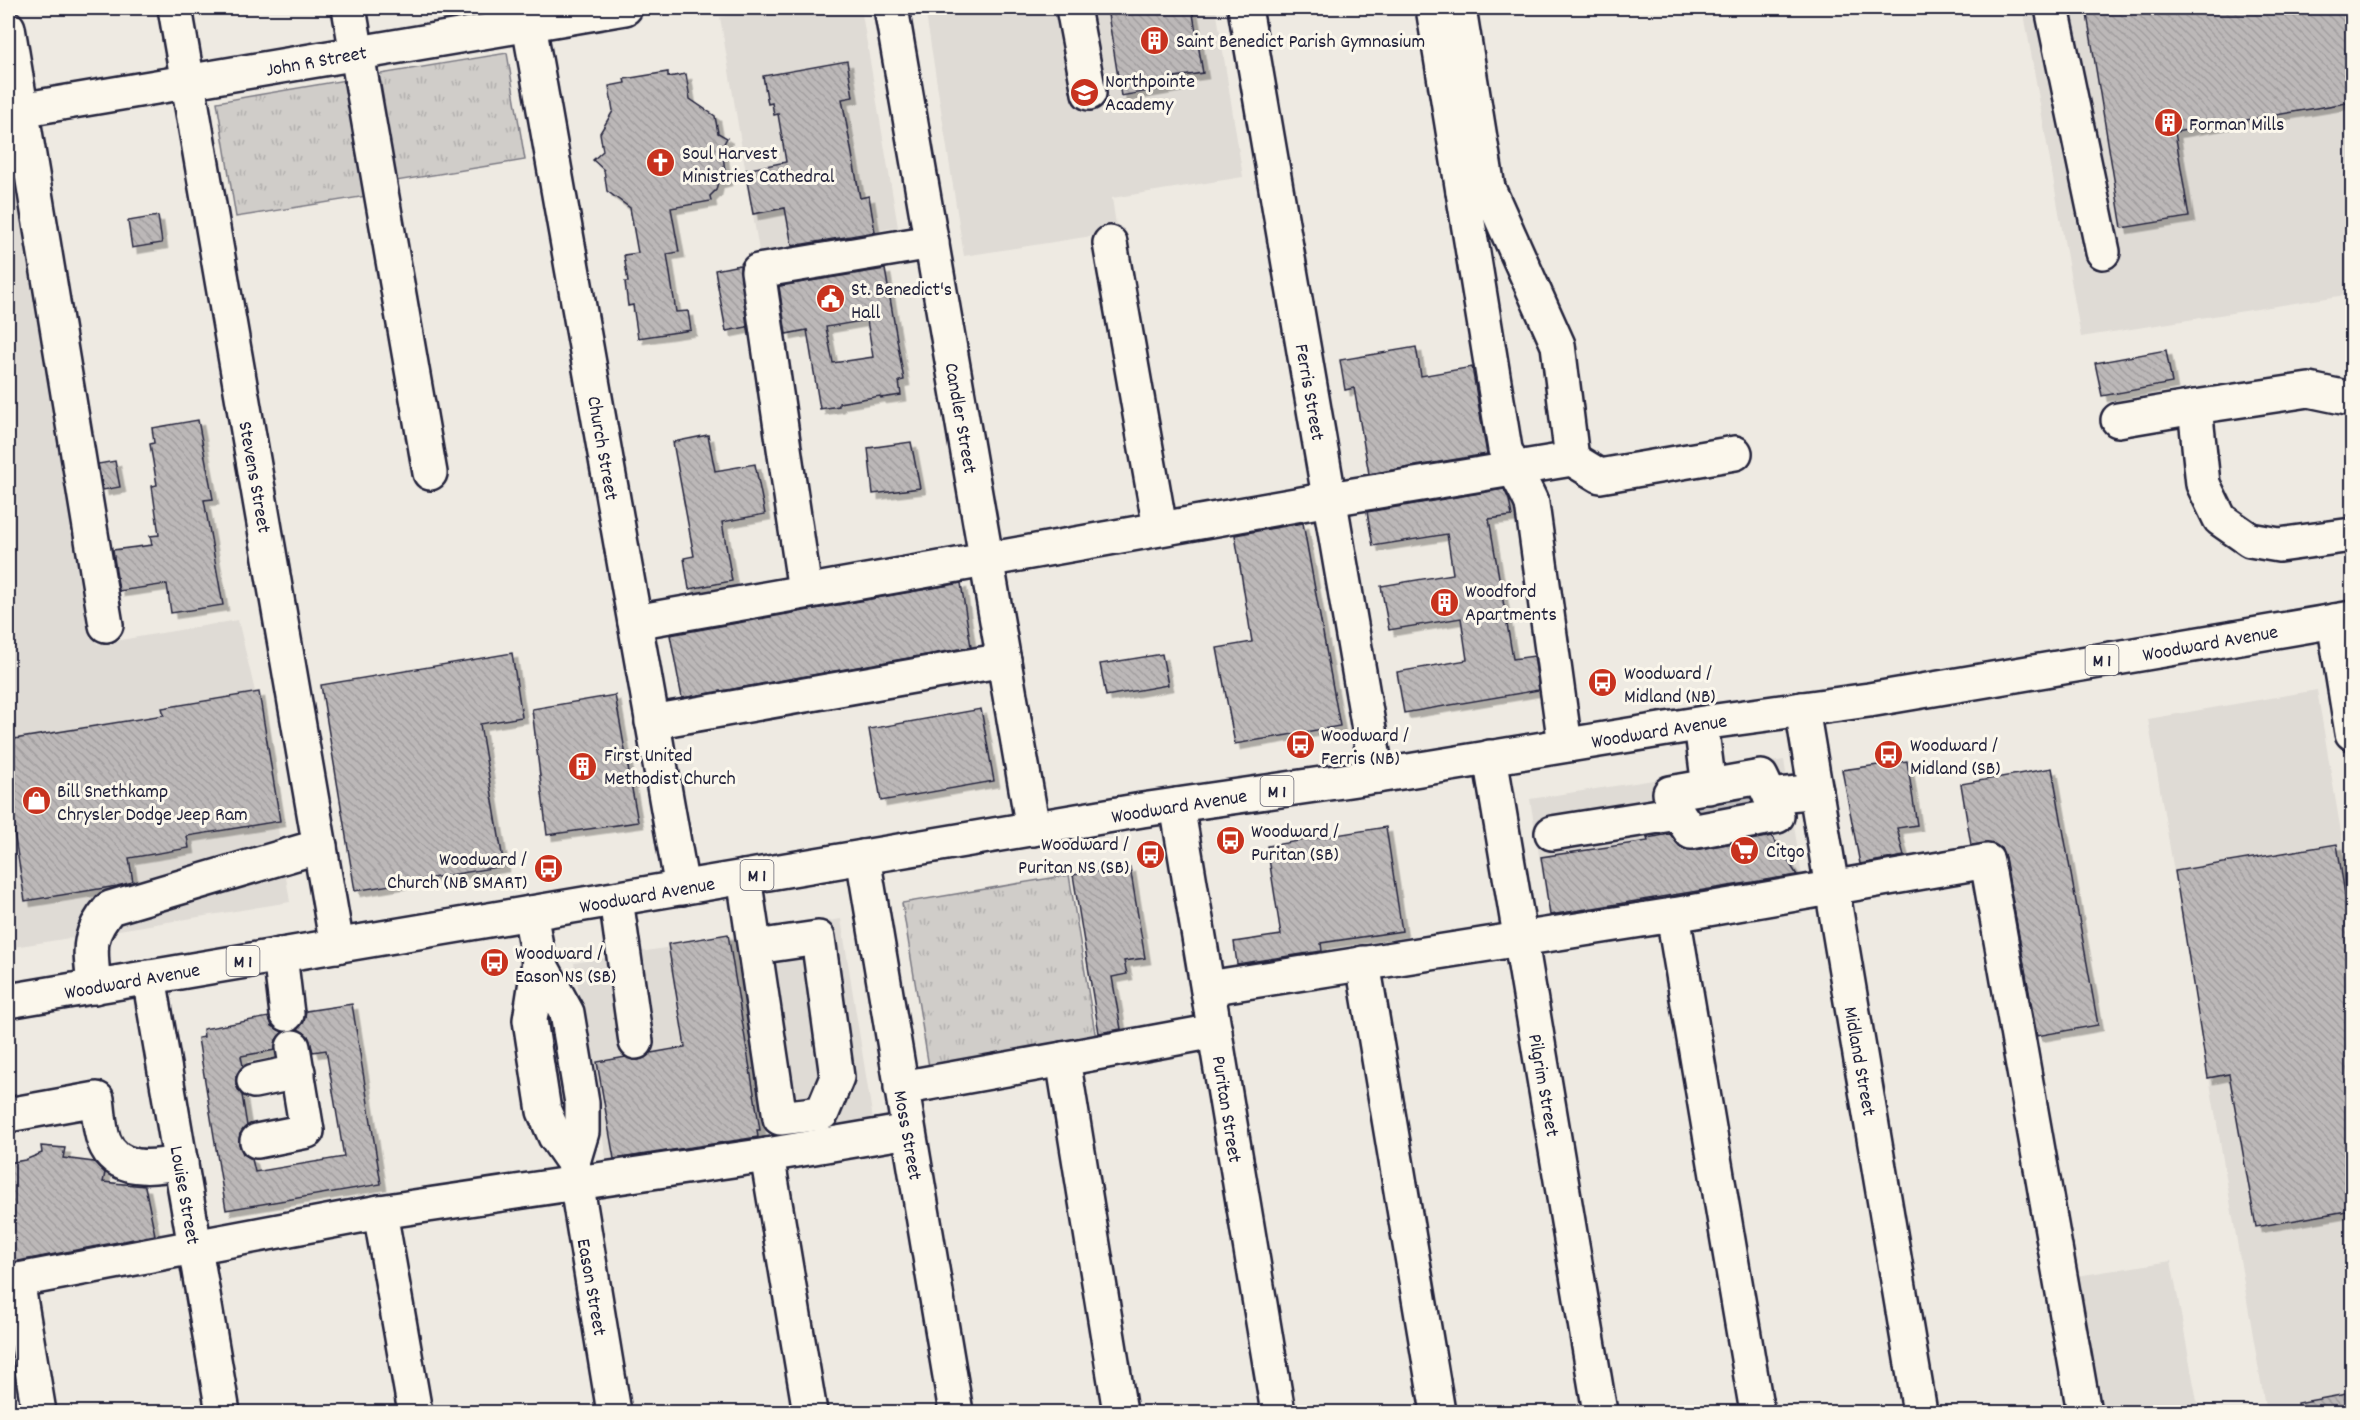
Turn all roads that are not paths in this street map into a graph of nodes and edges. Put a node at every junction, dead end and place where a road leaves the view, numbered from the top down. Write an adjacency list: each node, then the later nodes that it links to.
1 (175, 8): 13 (street, Stevens Street)
2 (350, 8): 12 (street)
3 (625, 8): 10 (street, John R Street)
4 (891, 8): 17 (street, Candler Street)
5 (1073, 8): 14 (street)
6 (1245, 8): 27 (street, Ferris Street)
7 (1433, 8): 16 (street)
8 (1459, 8): 16 (street)
9 (2052, 8): 19 (street)
10 (528, 16): 12 (street, John R Street); 34 (street, Church Street)
11 (8, 28): 15 (street)
12 (357, 53): 13 (street, John R Street); 26 (street)
13 (188, 81): 15 (street, John R Street); 50 (street, Stevens Street)
14 (1089, 93)
15 (14, 111): 35 (street)
16 (1475, 190): 24 (street); 25 (street)
17 (932, 242): 31 (street, Candler Street); 32 (street)
18 (1110, 243): 29 (street)
19 (2103, 252)
20 (2352, 399): 21 (street)
21 (2195, 407): 22 (street); 30 (street)
22 (2118, 420)
23 (1735, 453): 24 (street)
24 (1572, 459): 25 (street)
25 (1512, 470): 27 (street); 41 (street)
26 (430, 473)
27 (1329, 499): 29 (street); 43 (street, Ferris Street)
28 (2352, 512): 30 (street)
29 (1160, 528): 31 (street)
30 (2330, 545)
31 (987, 559): 32 (street); 36 (street, Candler Street)
32 (805, 591): 34 (street)
33 (2343, 620): 37 (street, Woodward Avenue / M 1); 39 (street)
34 (635, 622): 38 (street, Church Street)
35 (105, 625)
36 (1004, 660): 38 (street); 48 (street, Candler Street)
37 (1802, 709): 40 (street, Woodward Avenue / M 1); 44 (street, Midland Street)
38 (652, 722): 53 (street, Church Street)
39 (2352, 723)
40 (1701, 724): 41 (street, Woodward Avenue / M 1); 46 (street)
41 (1565, 745): 42 (street, Woodward Avenue / M 1)
42 (1490, 758): 43 (street, Woodward Avenue / M 1); 58 (street, Pilgrim Street)
43 (1377, 776): 47 (street, Woodward Avenue / M 1)
44 (1816, 791): 45 (street); 54 (street, Midland Street)
45 (1770, 796): 46 (street); 46 (street)
46 (1715, 803): 49 (street)
47 (1177, 805): 48 (street, Woodward Avenue / M 1); 65 (street, Puritan Street)
48 (1033, 829): 51 (street, Woodward Avenue / M 1)
49 (1552, 833)
50 (320, 846): 59 (street, Stevens Street); 64 (street)
51 (863, 857): 52 (street, Woodward Avenue / M 1); 72 (street, Moss Street)
52 (744, 877): 53 (street, Woodward Avenue / M 1); 60 (street)
53 (682, 888): 55 (street, Woodward Avenue / M 1)
54 (1832, 889): 57 (street); 93 (street, Midland Street); 94 (street)
55 (616, 899): 56 (street, Woodward Avenue / M 1); 69 (street)
56 (530, 914): 59 (street, Woodward Avenue / M 1); 78 (street, Eason Street)
57 (1673, 915): 58 (street); 92 (street)
58 (1521, 939): 62 (street); 91 (street, Pilgrim Street)
59 (337, 946): 61 (street, Woodward Avenue / M 1)
60 (756, 947): 60 (street)
61 (280, 955): 63 (street, Woodward Avenue / M 1); 67 (street)
62 (1364, 963): 65 (street); 90 (street)
63 (149, 977): 64 (street, Woodward Avenue / M 1); 77 (street, Louise Street)
64 (94, 987): 66 (street, Woodward Avenue / M 1)
65 (1208, 988): 68 (street, Puritan Street)
66 (8, 1001)
67 (287, 1014)
68 (1215, 1031): 70 (street); 89 (street, Puritan Street)
69 (636, 1042)
70 (1063, 1059): 72 (street); 88 (street)
71 (254, 1081): 75 (street)
72 (901, 1088): 74 (street, Moss Street)
73 (8, 1115): 77 (street)
74 (908, 1131): 76 (street); 87 (street, Moss Street)
75 (257, 1141)
76 (767, 1155): 78 (street); 86 (street)
77 (181, 1162): 80 (street, Louise Street)
78 (574, 1172): 79 (street); 85 (street, Eason Street)
79 (380, 1212): 80 (street); 84 (street)
80 (196, 1248): 81 (street); 83 (street, Louise Street)
81 (12, 1281): 82 (street)
82 (39, 1413)
83 (223, 1413)
84 (415, 1413)
85 (614, 1413)
86 (810, 1413)
87 (956, 1413)
88 (1120, 1413)
89 (1278, 1413)
90 (1438, 1413)
91 (1600, 1413)
92 (1757, 1413)
93 (1920, 1413)
94 (2084, 1413)

